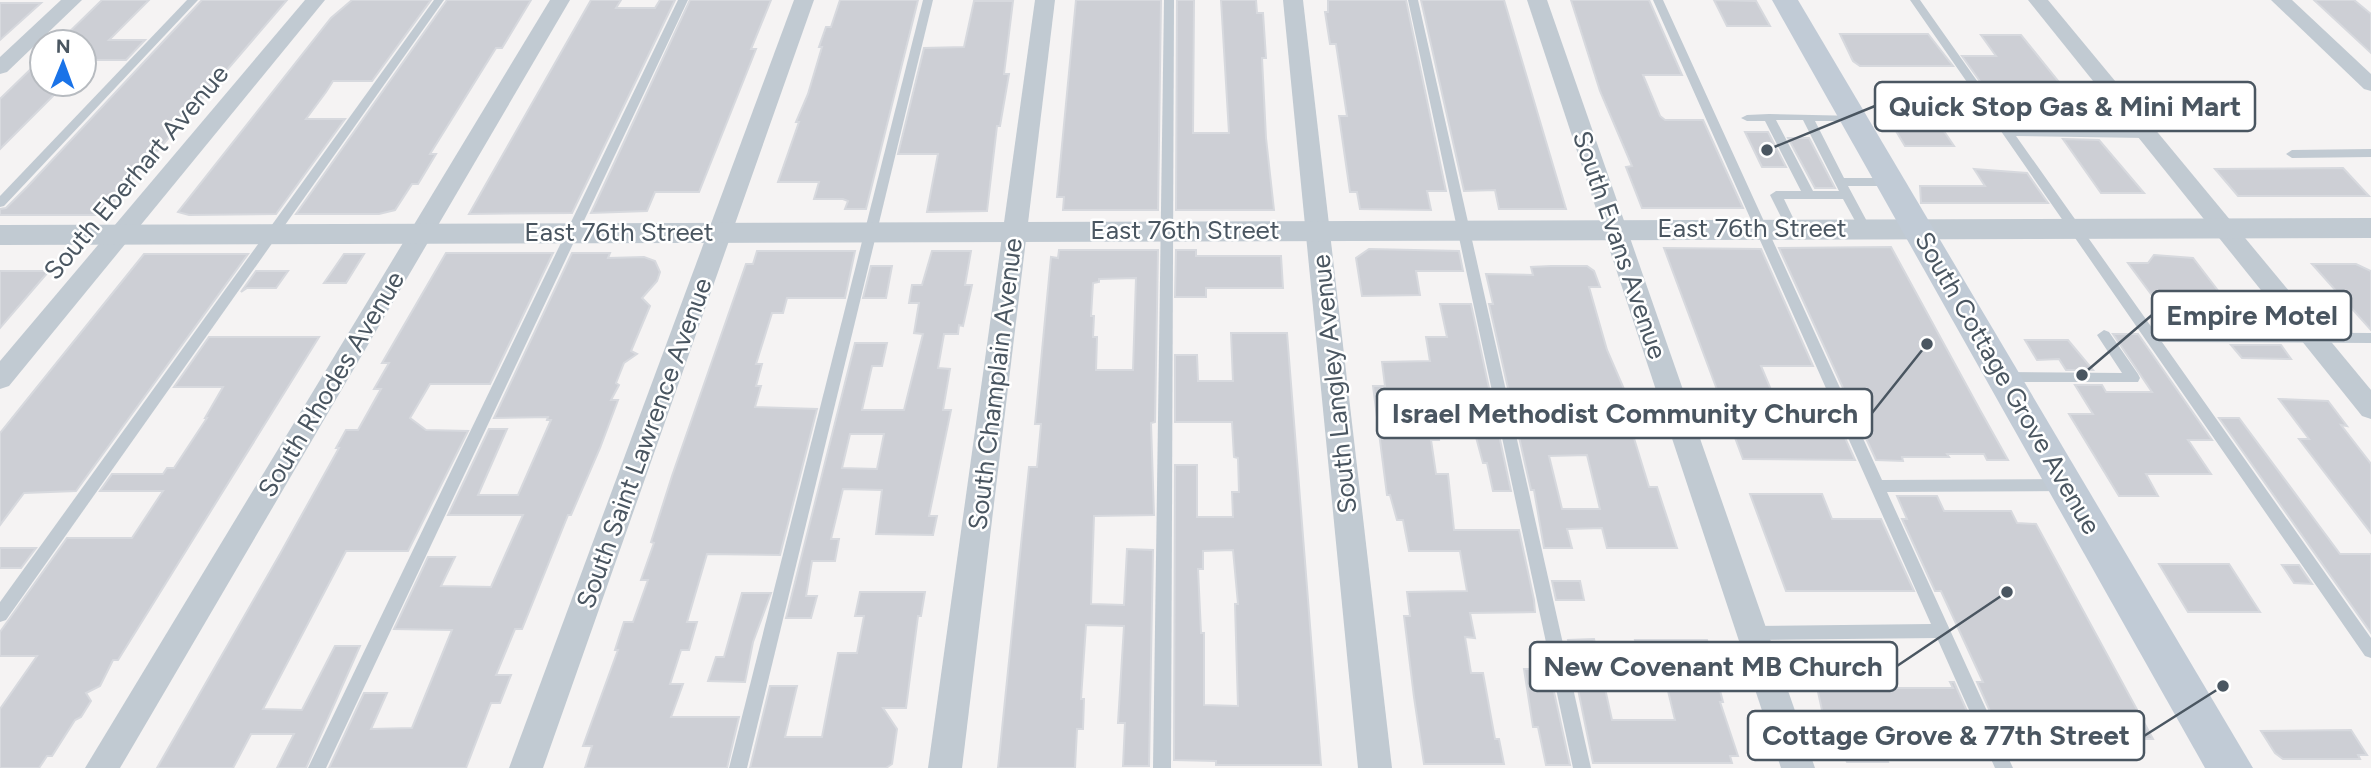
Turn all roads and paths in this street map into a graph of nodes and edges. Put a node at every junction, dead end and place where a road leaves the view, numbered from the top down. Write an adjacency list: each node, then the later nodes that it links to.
1 (72, 0): 19 (street)
2 (193, 0): 33 (lane)
3 (315, 0): 50 (street, South Eberhart Avenue)
4 (439, 0): 51 (lane)
5 (560, 0): 48 (street, South Rhodes Avenue)
6 (683, 0): 49 (lane)
7 (804, 0): 47 (street, South Saint Lawrence Avenue)
8 (928, 0): 45 (lane)
9 (1045, 0): 46 (street, South Champlain Avenue)
10 (1169, 0): 43 (lane)
11 (1293, 0): 44 (street, South Langley Avenue)
12 (1413, 0): 42 (lane)
13 (1537, 0): 36 (street, South Evans Avenue)
14 (1658, 0): 37 (lane)
15 (1785, 0): 24 (main road, South Cottage Grove Avenue)
16 (1915, 0): 25 (lane)
17 (2038, 0): 26 (street)
18 (2281, 0): 20 (street)
19 (0, 68)
20 (2371, 85)
21 (1769, 117): 22 (lane); 23 (lane); 31 (lane)
22 (1807, 117): 24 (lane); 29 (lane)
23 (1747, 118)
24 (1854, 118): 30 (main road, South Cottage Grove Avenue)
25 (2008, 132): 26 (lane); 39 (lane)
26 (2146, 134): 40 (street)
27 (2292, 154): 28 (lane)
28 (2369, 156)
29 (1840, 182): 30 (lane); 32 (lane)
30 (1892, 182): 35 (main road, South Cottage Grove Avenue)
31 (1809, 195): 32 (lane); 38 (lane)
32 (1847, 195): 34 (lane)
33 (0, 204)
34 (1864, 227): 35 (street, East 76th Street); 38 (street, East 76th Street)
35 (1918, 227): 39 (street, East 76th Street); 57 (main road, South Cottage Grove Avenue)
36 (1615, 228): 37 (street, East 76th Street); 42 (street, East 76th Street); 64 (street, South Evans Avenue)
37 (1762, 228): 38 (street, East 76th Street); 61 (lane)
38 (1792, 228)
39 (2074, 228): 40 (street, East 76th Street); 54 (lane)
40 (2224, 228): 41 (street, East 76th Street); 55 (street)
41 (2371, 228)
42 (1463, 229): 44 (street, East 76th Street); 73 (lane)
43 (1169, 230): 44 (street, East 76th Street); 46 (street, East 76th Street); 71 (lane)
44 (1318, 230): 72 (street, South Langley Avenue)
45 (870, 231): 46 (street, East 76th Street); 47 (street, East 76th Street); 69 (lane)
46 (1015, 231): 70 (street, South Champlain Avenue)
47 (721, 232): 49 (street, East 76th Street); 68 (street, South Saint Lawrence Avenue)
48 (421, 233): 49 (street, East 76th Street); 51 (street, East 76th Street); 66 (street, South Rhodes Avenue)
49 (573, 233): 67 (lane)
50 (120, 234): 51 (street, East 76th Street); 52 (street, East 76th Street); 58 (street, South Eberhart Avenue)
51 (271, 234): 62 (lane)
52 (0, 235)
53 (2104, 335): 57 (lane)
54 (2151, 337): 55 (lane); 65 (lane)
55 (2313, 338): 56 (lane); 59 (street)
56 (2371, 338)
57 (2004, 377): 60 (main road, South Cottage Grove Avenue)
58 (0, 379)
59 (2371, 409)
60 (2066, 485): 61 (lane); 76 (main road, South Cottage Grove Avenue)
61 (1878, 486): 63 (lane)
62 (0, 615)
63 (1943, 631): 64 (lane); 75 (lane)
64 (1752, 633): 74 (street, South Evans Avenue)
65 (2371, 651)
66 (102, 768)
67 (317, 768)
68 (526, 768)
69 (738, 768)
70 (946, 768)
71 (1162, 768)
72 (1376, 768)
73 (1582, 768)
74 (1798, 768)
75 (2004, 768)
76 (2230, 768)

